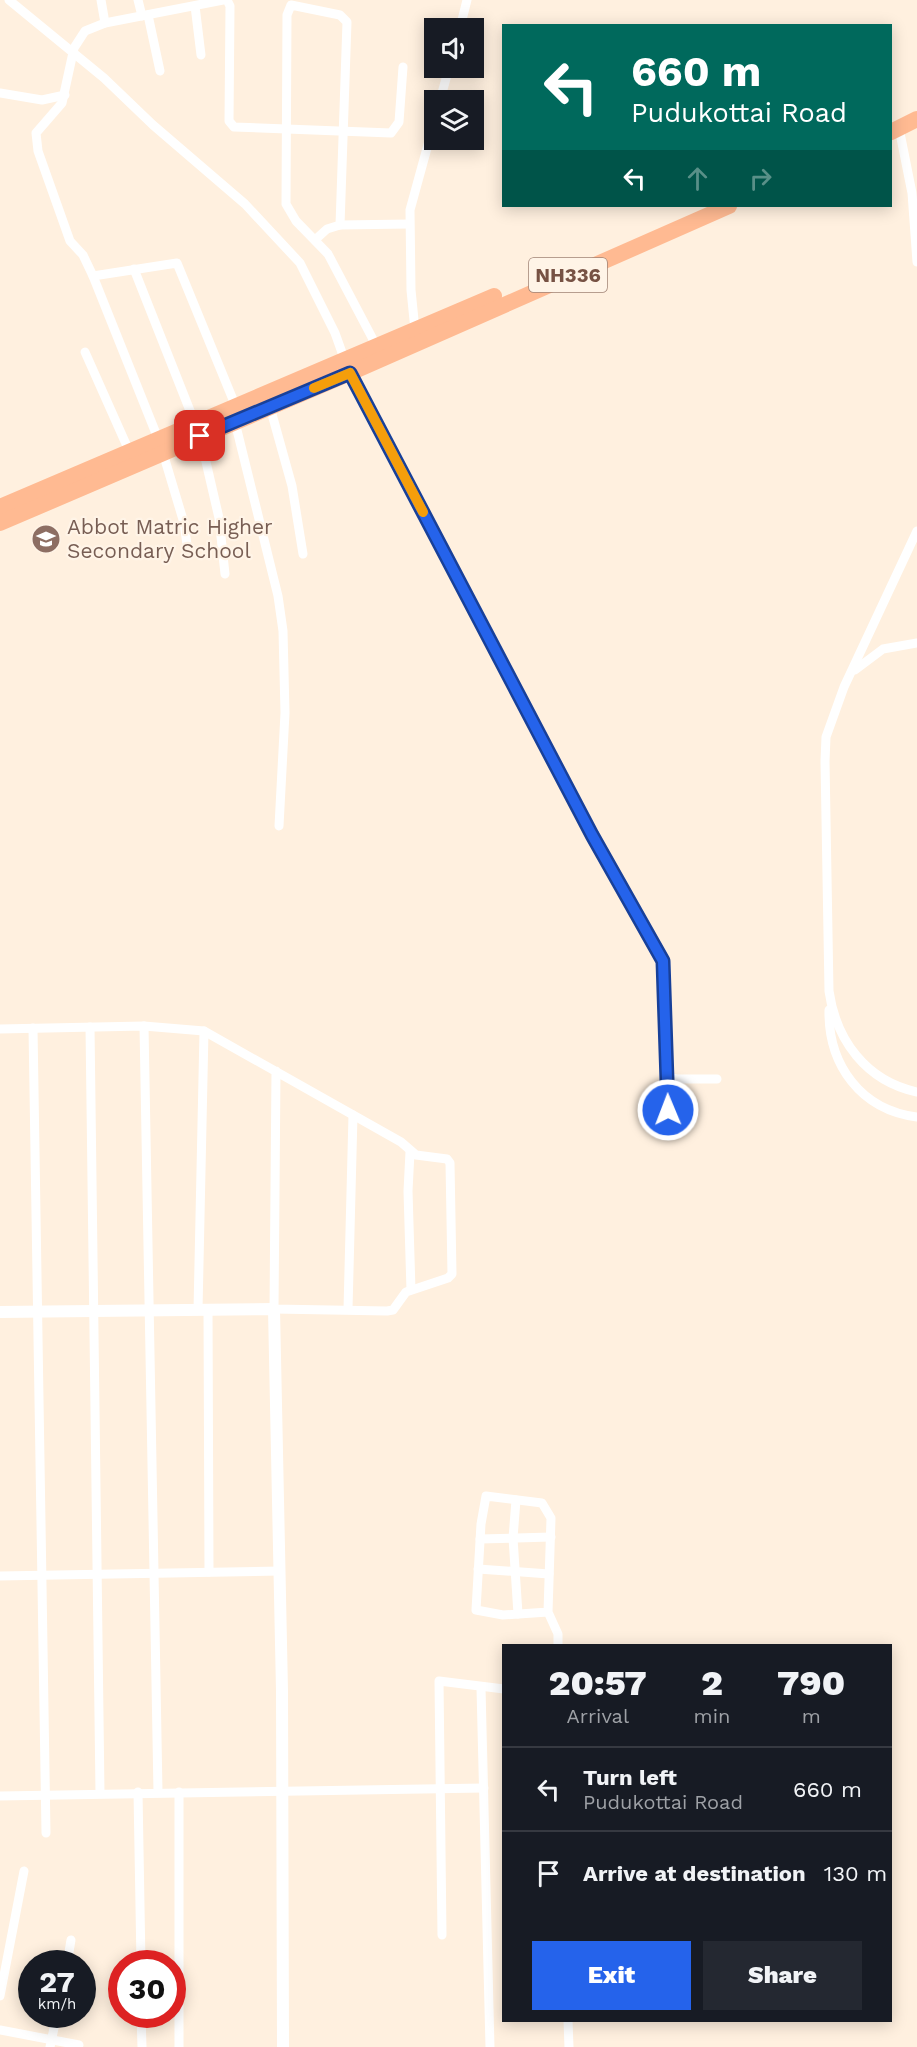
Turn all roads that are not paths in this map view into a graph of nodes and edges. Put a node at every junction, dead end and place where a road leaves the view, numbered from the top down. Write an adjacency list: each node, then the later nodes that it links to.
1 (9, 0): 10 (street)
2 (101, 0): 9 (street)
3 (138, 0): 7 (street)
4 (222, 0): 6 (street); 17 (street)
5 (467, 0): 8 (street)
6 (190, 4): 7 (street); 11 (street)
7 (145, 16): 9 (street); 13 (street)
8 (462, 18)
9 (105, 23): 10 (street)
10 (72, 54): 15 (street); 32 (street)
11 (201, 55)
12 (403, 67): 18 (street)
13 (160, 71)
14 (0, 93): 15 (street)
15 (66, 95): 28 (street)
16 (906, 123): 25 (street)
17 (286, 129): 18 (street); 18 (street); 24 (street)
18 (344, 133): 23 (street)
19 (426, 150): 22 (street)
20 (702, 207): 29 (highway, NH336)
21 (727, 207): 32 (highway, NH336)
22 (410, 224): 23 (street); 29 (street)
23 (340, 225): 24 (street)
24 (316, 239): 30 (street)
25 (917, 254): 26 (street)
26 (917, 262)
27 (134, 269): 28 (street); 34 (street); 35 (street)
28 (93, 276): 36 (street)
29 (416, 330): 30 (highway, NH336)
30 (377, 347): 32 (highway, NH336)
31 (85, 352): 37 (street)
32 (347, 367): 33 (highway, NH336); 34 (highway, NH336); 55 (street)
33 (270, 407): 34 (highway, NH336); 43 (street)
34 (236, 414): 35 (highway, NH336); 47 (street)
35 (198, 430): 36 (highway, NH336); 44 (street)
36 (161, 447): 37 (highway, NH336); 38 (highway, NH336); 42 (street)
37 (129, 453): 38 (highway, NH336)
38 (21, 506): 39 (highway, NH336); 40 (highway, NH336)
39 (0, 507)
40 (0, 523)
41 (917, 531): 46 (street)
42 (188, 552)
43 (303, 554)
44 (225, 574)
45 (917, 643): 46 (street)
46 (844, 687): 48 (street)
47 (279, 826)
48 (829, 991): 57 (street); 60 (street)
49 (144, 1026): 50 (street); 53 (street); 66 (street)
50 (90, 1027): 51 (street); 68 (street)
51 (33, 1028): 52 (street); 67 (street)
52 (0, 1029)
53 (204, 1031): 54 (street); 64 (street)
54 (276, 1071): 59 (street); 63 (street)
55 (667, 1074): 56 (street); 58 (street)
56 (717, 1080)
57 (917, 1092)
58 (668, 1110)
59 (353, 1115): 61 (street); 65 (street)
60 (917, 1116)
61 (410, 1152): 62 (street); 62 (street)
62 (411, 1290): 65 (street)
63 (274, 1308): 64 (street); 65 (street); 75 (street)
64 (203, 1309): 66 (street); 76 (street)
65 (348, 1309)
66 (150, 1310): 68 (street); 78 (street)
67 (37, 1311): 68 (street); 69 (street); 82 (street)
68 (94, 1311): 79 (street)
69 (0, 1312)
70 (516, 1500): 71 (street); 72 (street); 73 (street)
71 (551, 1537): 72 (street); 80 (street)
72 (513, 1538): 73 (street); 77 (street)
73 (480, 1539): 74 (street)
74 (478, 1569): 77 (street); 84 (street)
75 (280, 1571): 76 (street); 90 (street)
76 (209, 1572): 78 (street)
77 (514, 1572): 80 (street); 84 (street)
78 (154, 1573): 79 (street); 92 (street)
79 (97, 1574): 82 (street); 94 (street)
80 (549, 1574): 83 (street)
81 (0, 1576): 82 (street)
82 (42, 1576): 95 (street)
83 (548, 1612): 84 (street); 85 (street)
84 (518, 1614)
85 (558, 1644)
86 (481, 1688): 87 (street); 88 (street); 89 (street)
87 (502, 1689)
88 (484, 1788): 89 (street); 113 (street)
89 (439, 1789): 90 (street); 99 (street)
90 (280, 1790): 93 (street); 112 (street)
91 (138, 1792): 92 (street); 94 (street); 102 (street)
92 (158, 1792): 93 (street)
93 (179, 1792): 111 (street)
94 (100, 1793): 95 (street)
95 (45, 1794): 96 (street); 97 (street)
96 (0, 1797)
97 (46, 1833)
98 (24, 1871): 103 (street)
99 (442, 1935)
100 (71, 1940): 101 (street)
101 (69, 1950)
102 (141, 1950)
103 (0, 1996)
104 (568, 2022): 114 (street)
105 (54, 2028): 108 (street)
106 (141, 2028): 110 (street)
107 (0, 2030): 108 (street)
108 (51, 2043): 109 (street)
109 (79, 2045)
110 (142, 2047)
111 (178, 2047)
112 (283, 2047)
113 (490, 2047)
114 (569, 2047)

